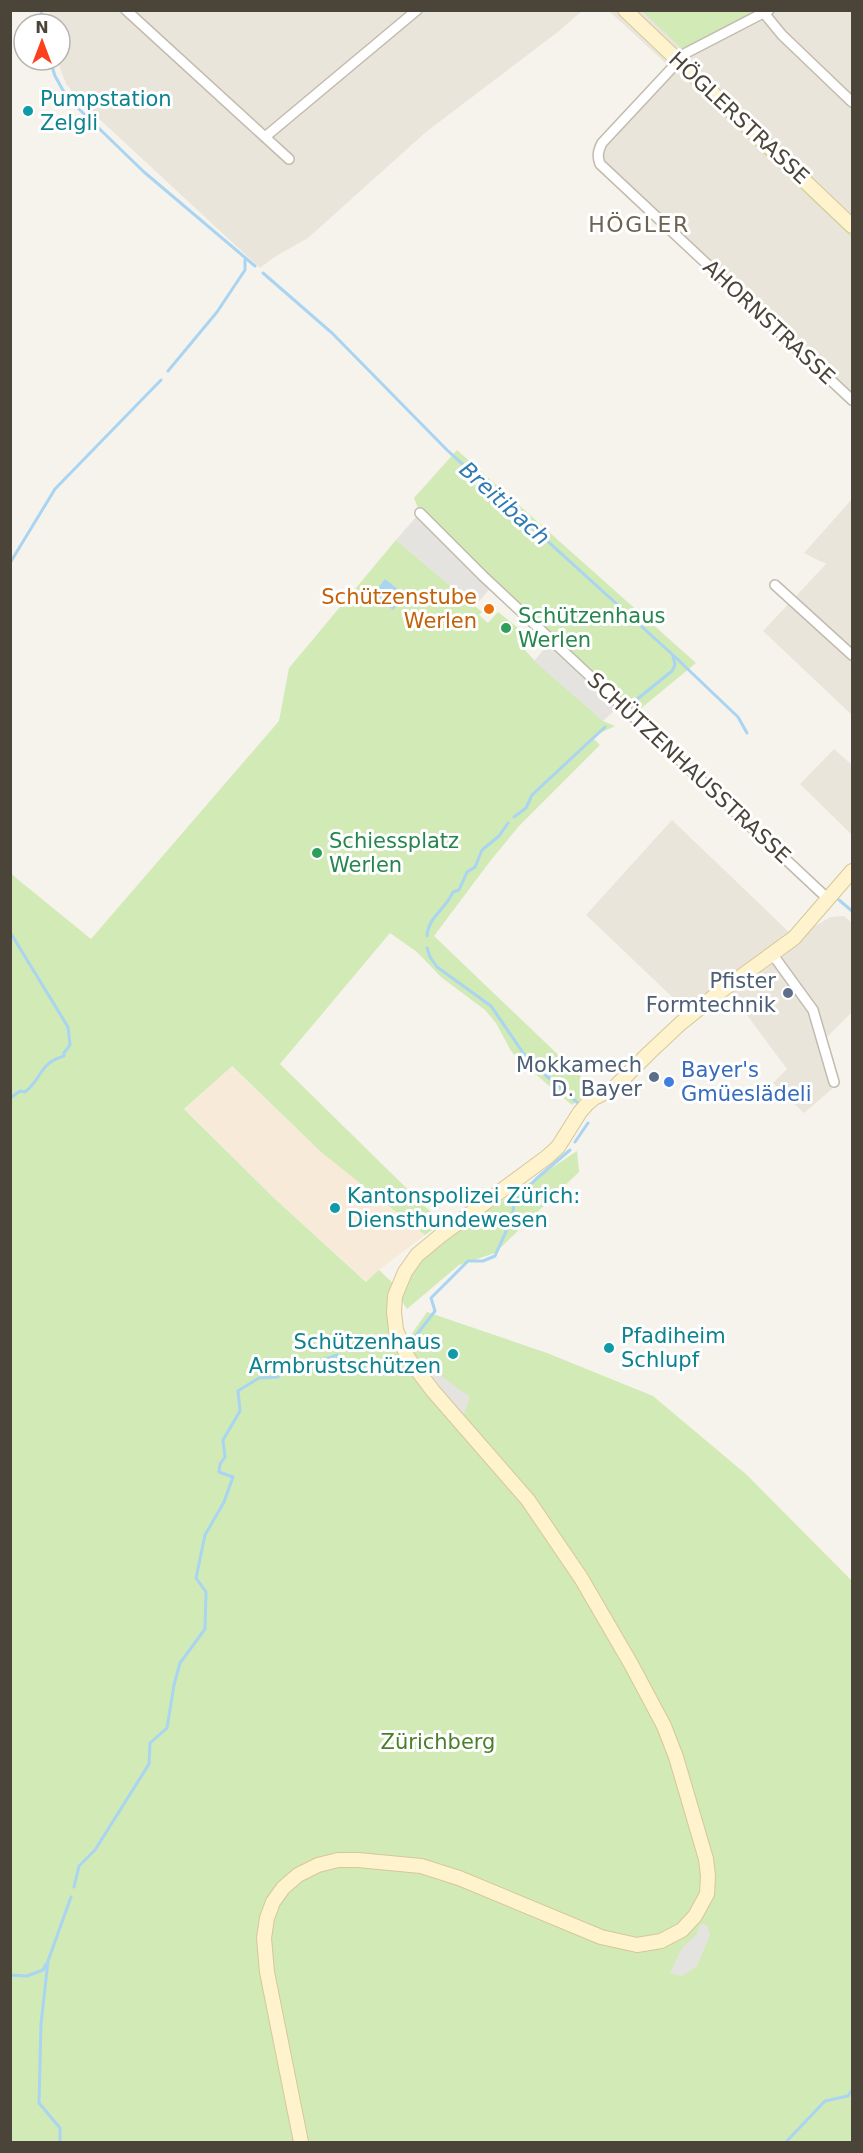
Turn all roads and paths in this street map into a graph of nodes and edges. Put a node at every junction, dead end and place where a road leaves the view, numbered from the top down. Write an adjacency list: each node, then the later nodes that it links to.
1 (126, 10): 7 (street)
2 (417, 10): 7 (street)
3 (625, 10): 5 (street, HÖGLERSTRASSE)
4 (766, 12): 5 (street); 6 (street)
5 (679, 61): 9 (street, HÖGLERSTRASSE); 10 (street, AHORNSTRASSE)
6 (852, 102)
7 (265, 137): 8 (street)
8 (289, 159)
9 (852, 226)
10 (852, 400)
11 (420, 513): 15 (street, SCHÜTZENHAUSSTRASSE)
12 (774, 585): 13 (street)
13 (852, 655)
14 (852, 871): 15 (street)
15 (827, 898): 16 (street)
16 (773, 955): 17 (street); 18 (street)
17 (834, 1082)
18 (301, 2142)

